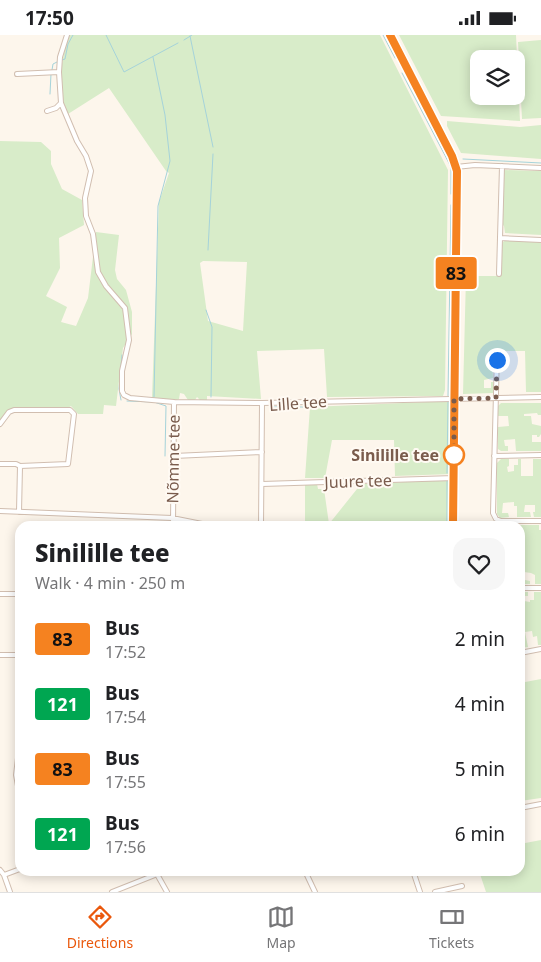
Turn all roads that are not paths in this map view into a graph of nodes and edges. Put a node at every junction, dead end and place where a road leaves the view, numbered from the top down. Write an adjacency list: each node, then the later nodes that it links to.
1 (67, 35): 3 (street, Nõmme tee)
2 (390, 35): 8 (street)
3 (58, 72): 4 (street); 5 (street, Nõmme tee)
4 (17, 75)
5 (61, 103): 6 (street); 17 (street, Nõmme tee)
6 (47, 111)
7 (502, 166): 8 (street); 9 (street); 10 (street)
8 (456, 167): 16 (street)
9 (541, 168)
10 (500, 238): 11 (street); 12 (street)
11 (541, 239)
12 (499, 274)
13 (497, 353): 15 (street)
14 (541, 397): 15 (street, Lille tee)
15 (496, 398): 16 (street, Lille tee); 23 (street)
16 (454, 399): 18 (street, Lille tee); 26 (street)
17 (174, 402): 18 (street); 22 (street, Nõmme tee)
18 (262, 403): 20 (street, Lille tee)
19 (0, 424): 25 (street)
20 (262, 452): 22 (street); 27 (street, Lille tee)
21 (541, 455): 23 (street)
22 (174, 456): 30 (street, Nõmme tee)
23 (494, 456): 35 (street)
24 (0, 464): 25 (street)
25 (20, 465): 29 (street)
26 (454, 477): 27 (street, Juure tee); 34 (street)
27 (262, 484): 33 (street, Lille tee)
28 (0, 511): 29 (street)
29 (19, 511): 30 (street)
30 (172, 518): 31 (street, Nõmme tee); 32 (street)
31 (172, 521)
32 (187, 521)
33 (261, 521)
34 (453, 521)
35 (541, 521)
36 (525, 588): 37 (street)
37 (541, 588)
38 (0, 594): 39 (street)
39 (15, 594)
40 (541, 649): 41 (street)
41 (525, 652)
42 (0, 655): 43 (street)
43 (15, 655)
44 (541, 804): 45 (street)
45 (525, 807)
46 (0, 870): 48 (street)
47 (15, 871): 48 (street)
48 (4, 875): 54 (street)
49 (150, 876): 55 (street)
50 (158, 876): 56 (street)
51 (307, 876): 57 (street)
52 (415, 876): 58 (street)
53 (462, 886): 59 (street)
54 (10, 892)
55 (114, 892)
56 (167, 892)
57 (314, 892)
58 (420, 892)
59 (436, 892)

